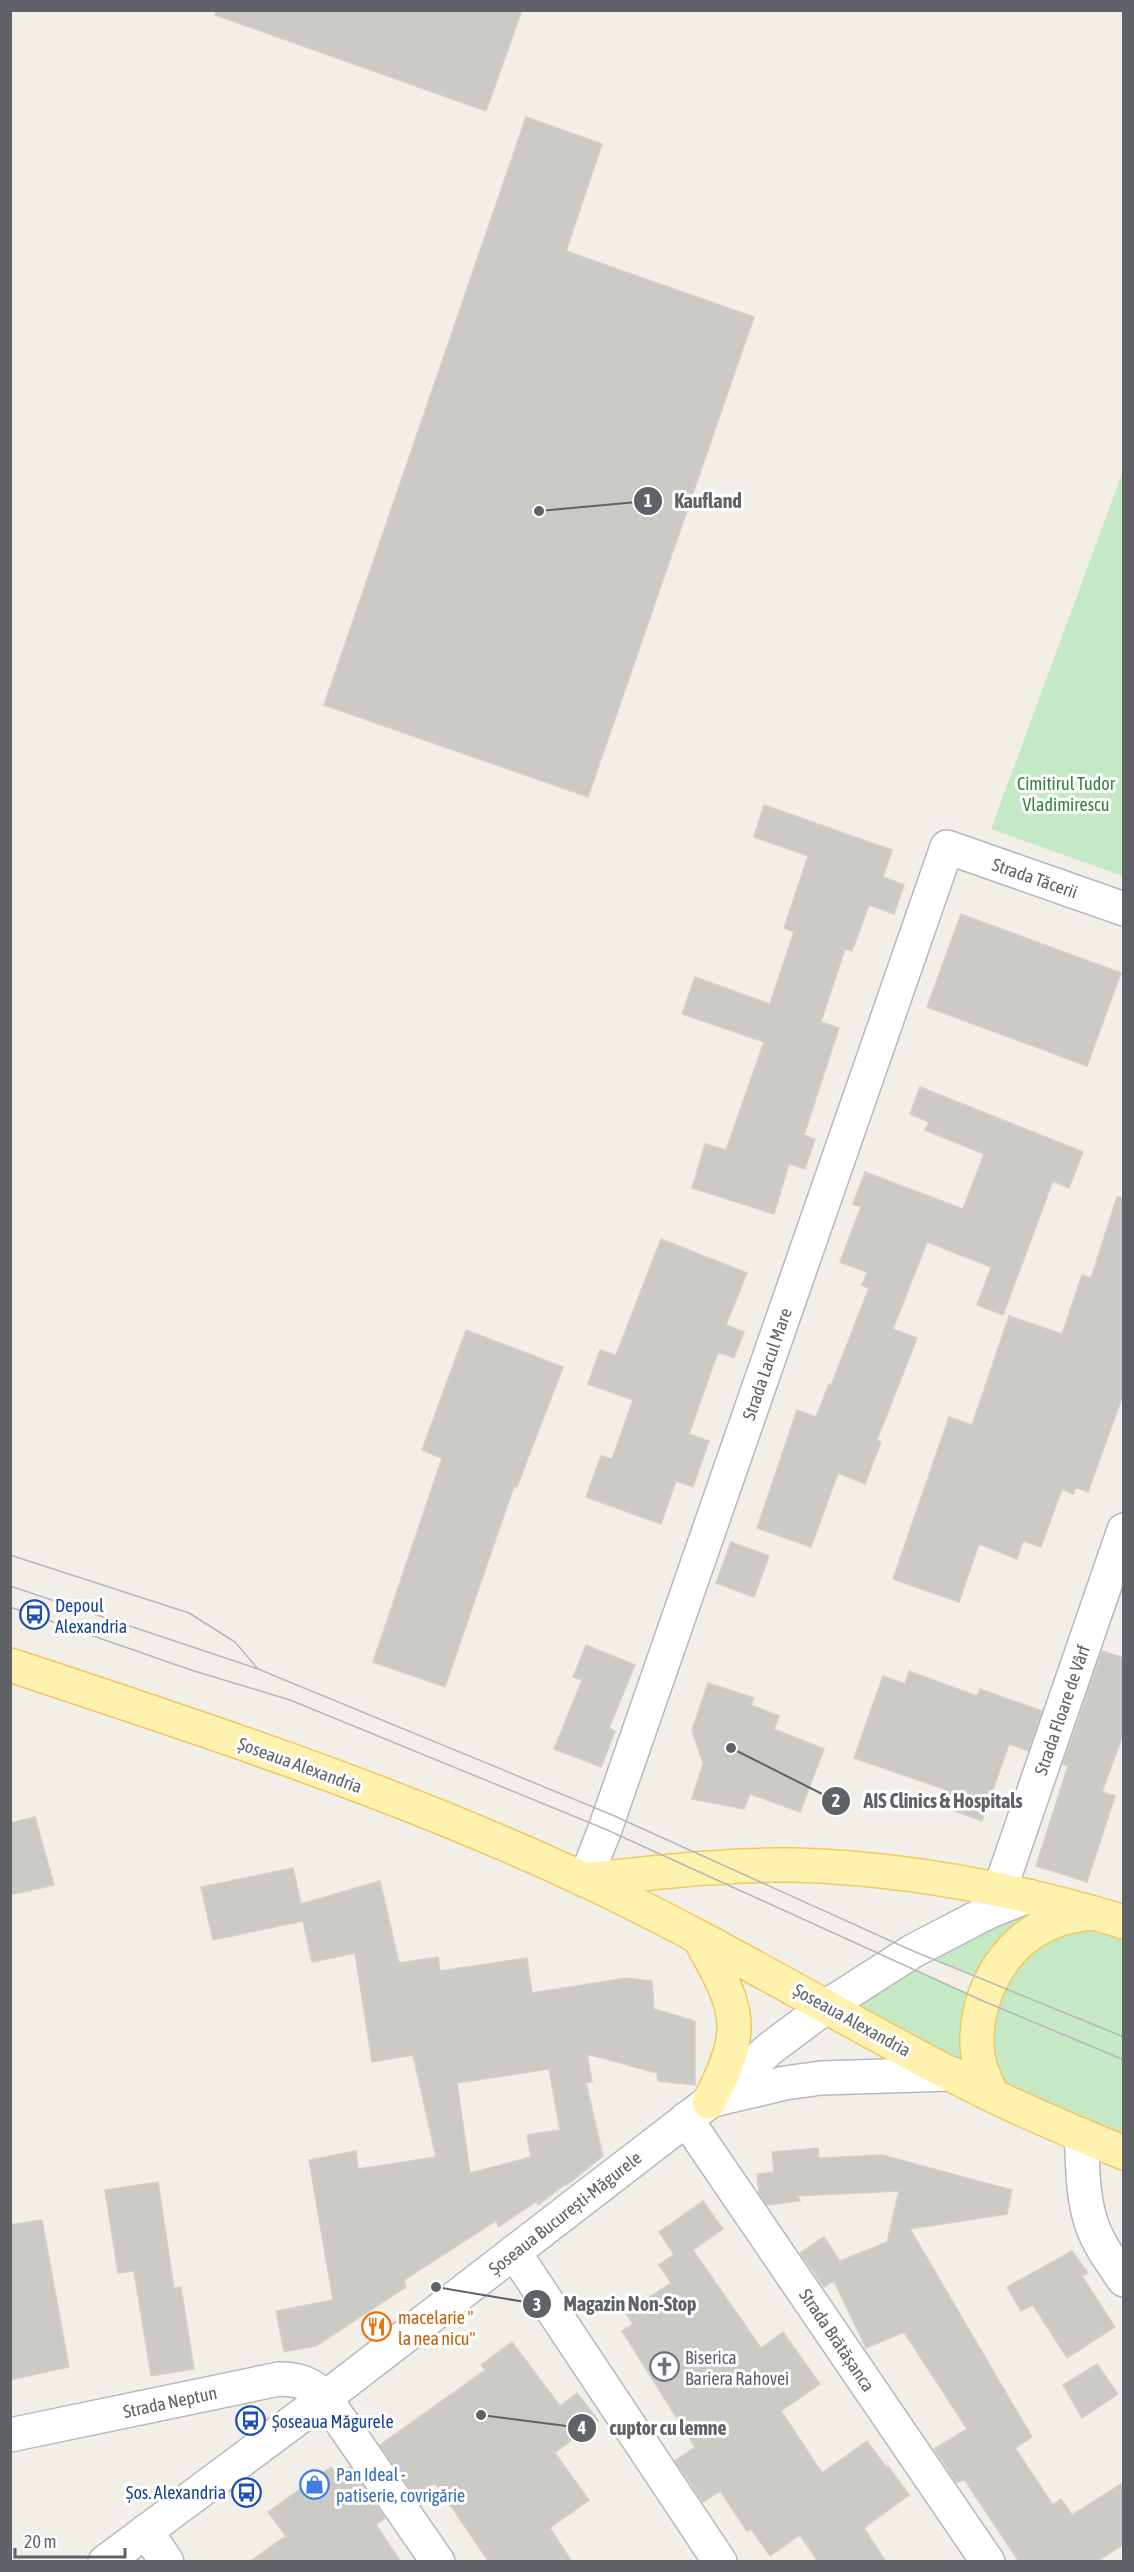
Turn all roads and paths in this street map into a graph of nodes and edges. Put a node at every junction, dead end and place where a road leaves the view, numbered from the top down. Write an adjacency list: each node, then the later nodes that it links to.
1 (947, 847): 2 (street, Strada Tăcerii); 5 (street, Strada Lacul Mare)
2 (1124, 909)
3 (1124, 1530): 6 (street, Strada Floare de Vârf)
4 (10, 1665): 5 (main road, Șoseaua Alexandria)
5 (585, 1880): 6 (main road, Șoseaua Alexandria); 9 (main road, Șoseaua Alexandria)
6 (1014, 1892): 7 (main road, Șoseaua Alexandria); 10 (street, Șoseaua București-Măgurele)
7 (1093, 1913): 8 (main road, Șoseaua Alexandria); 12 (main road)
8 (1124, 1922)
9 (699, 1938): 10 (main road, Șoseaua Alexandria); 13 (main road)
10 (827, 2006): 11 (main road, Șoseaua Alexandria); 13 (street, Șoseaua București-Măgurele)
11 (952, 2074): 12 (main road, Șoseaua Alexandria); 13 (street, Șoseaua București-Măgurele)
12 (992, 2095): 15 (main road, Șoseaua Alexandria)
13 (697, 2110): 17 (street, Șoseaua București-Măgurele); 26 (street, Strada Brătășanca)
14 (1124, 2124): 15 (main road)
15 (1081, 2135): 16 (main road, Șoseaua Alexandria); 18 (street)
16 (1124, 2153)
17 (514, 2252): 19 (street, Șoseaua București-Măgurele); 25 (street)
18 (1124, 2280)
19 (325, 2398): 20 (street, Strada Neptun); 21 (street, Șoseaua București-Măgurele); 24 (street)
20 (10, 2435)
21 (146, 2531): 22 (street, Șoseaua București-Măgurele); 23 (street)
22 (105, 2562)
23 (167, 2562)
24 (438, 2562)
25 (720, 2562)
26 (988, 2562)

